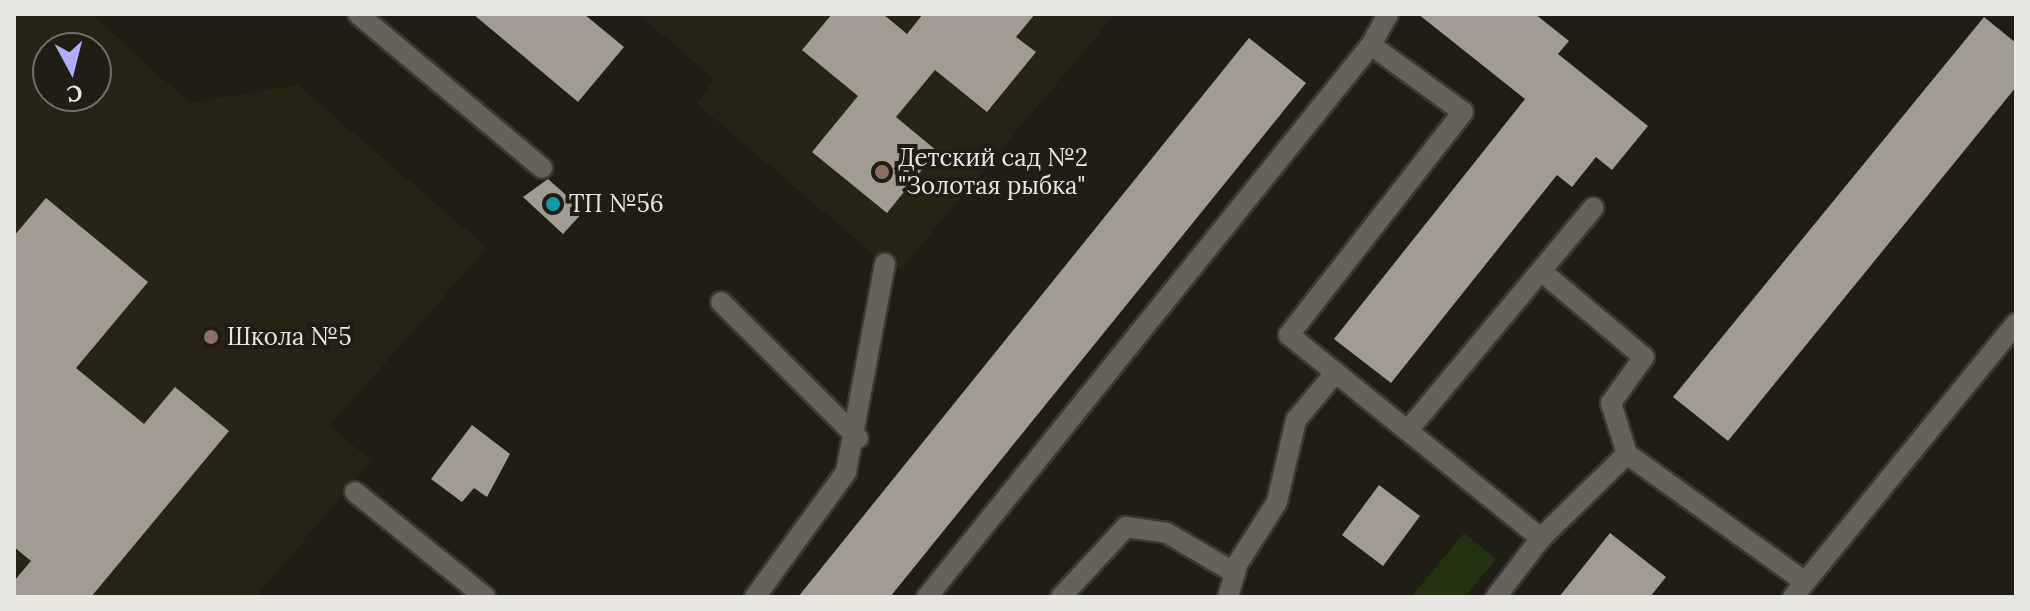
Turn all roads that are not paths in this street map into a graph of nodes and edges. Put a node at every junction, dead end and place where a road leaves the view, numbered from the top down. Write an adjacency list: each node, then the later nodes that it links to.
1 (358, 14): 4 (main road)
2 (1388, 14): 3 (main road)
3 (1371, 45): 10 (main road); 20 (main road)
4 (542, 168)
5 (1593, 208): 7 (main road)
6 (885, 264): 12 (main road)
7 (1541, 271): 11 (main road); 13 (main road)
8 (721, 302): 12 (main road)
9 (2016, 324): 17 (main road)
10 (1336, 372): 11 (main road); 16 (main road)
11 (1409, 429): 15 (main road)
12 (858, 438): 19 (main road)
13 (1627, 454): 15 (main road); 17 (main road)
14 (355, 492): 18 (main road)
15 (1541, 538): 23 (main road)
16 (1235, 573): 21 (main road); 22 (main road)
17 (1799, 589)
18 (485, 597)
19 (755, 597)
20 (927, 597)
21 (1061, 597)
22 (1228, 597)
23 (1496, 597)

